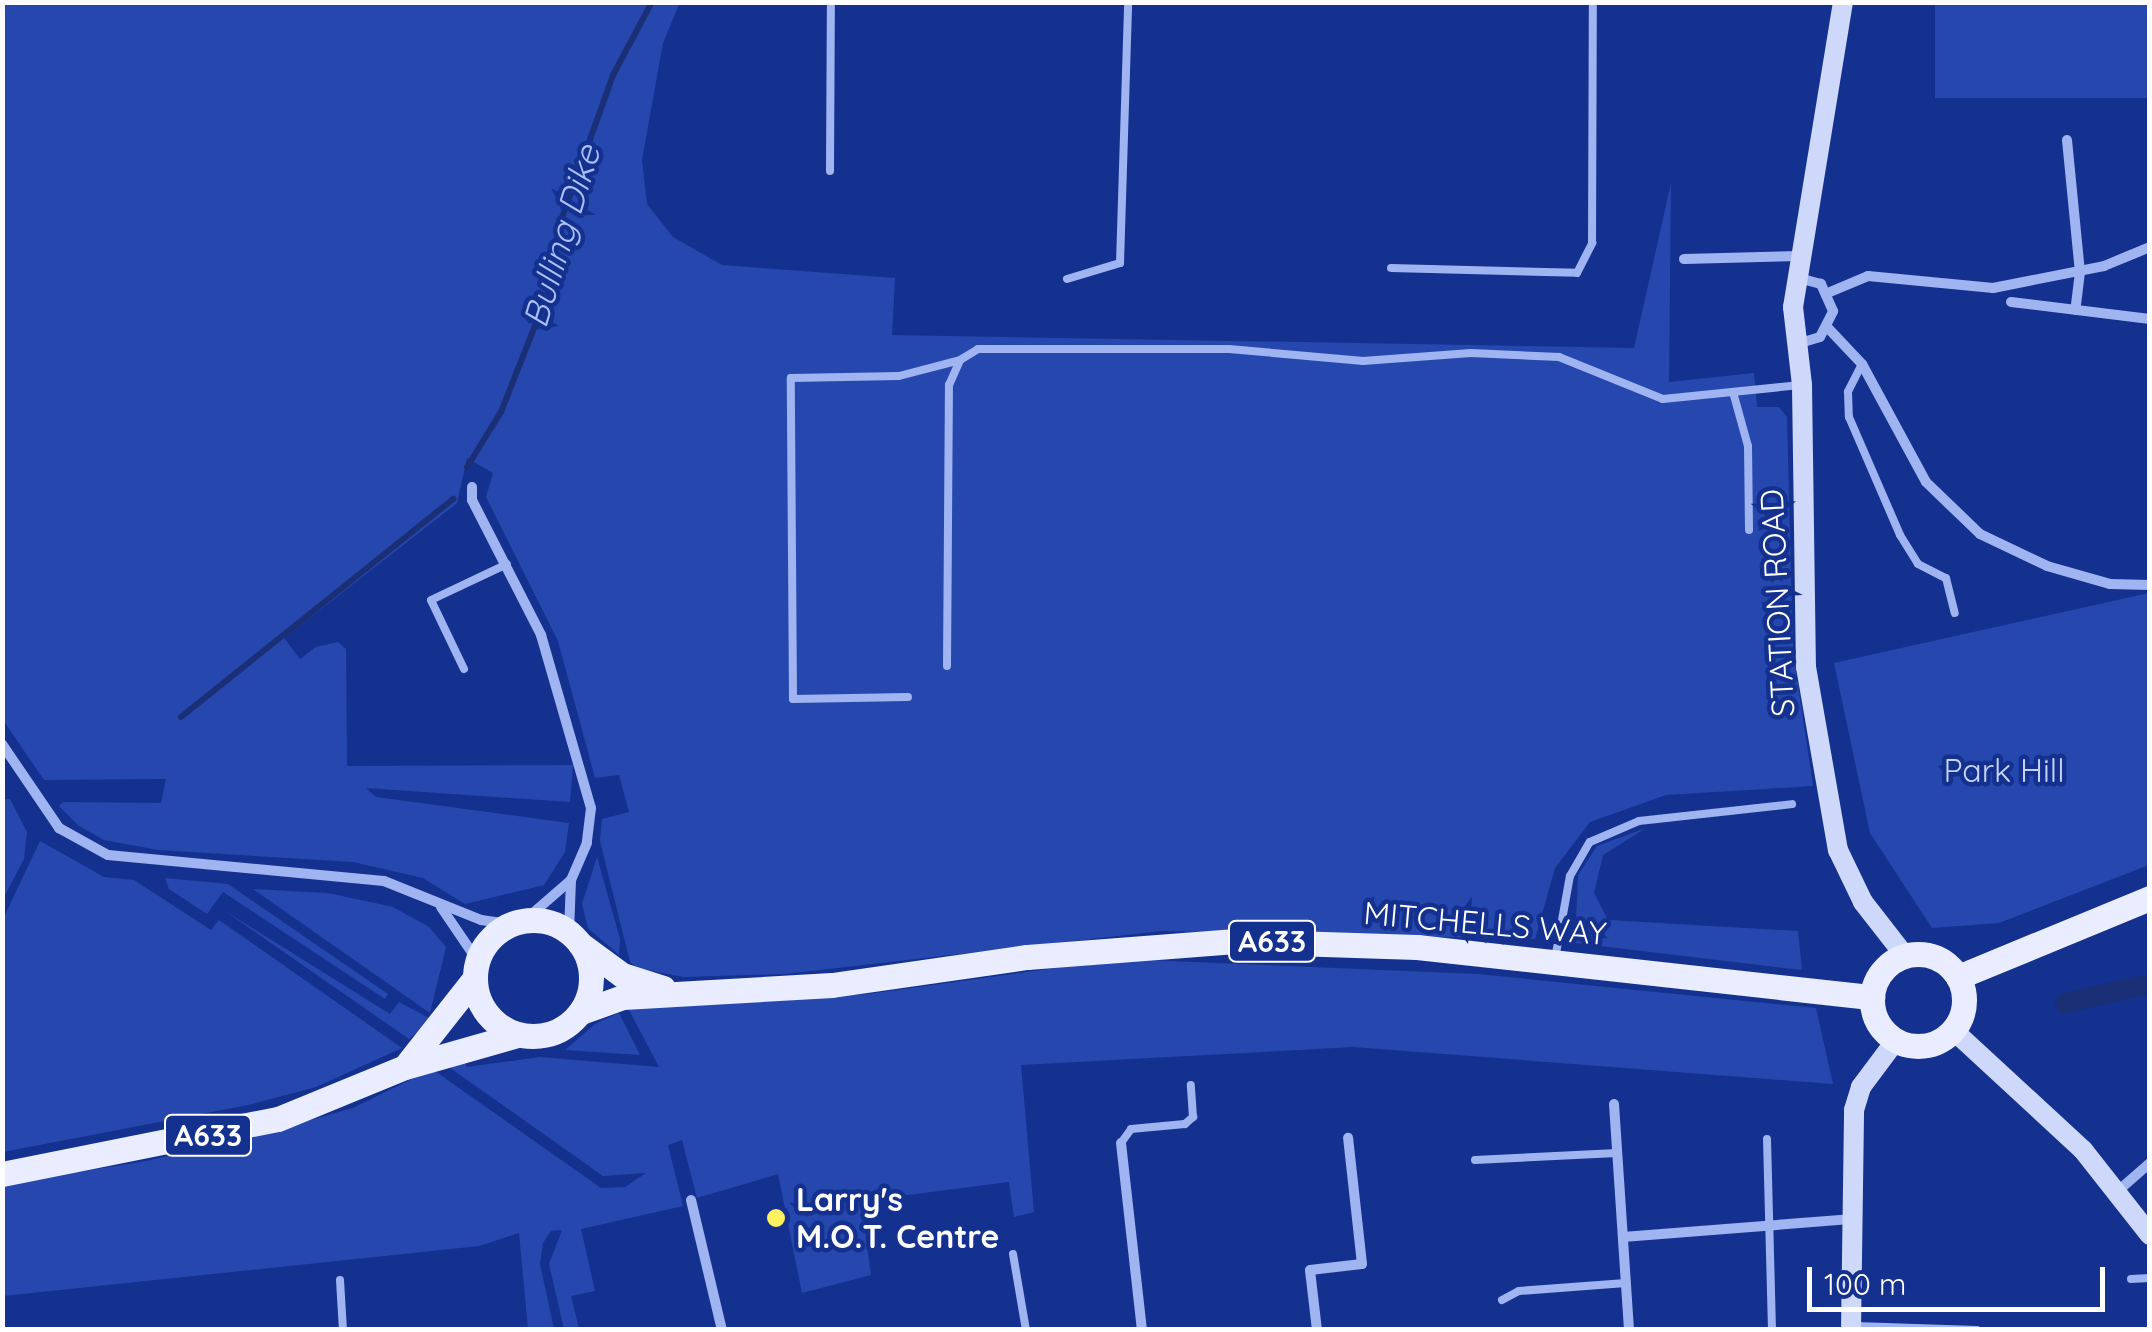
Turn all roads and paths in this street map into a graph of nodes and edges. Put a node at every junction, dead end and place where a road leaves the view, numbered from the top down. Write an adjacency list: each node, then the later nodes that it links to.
1 (831, 2): 6 (lane)
2 (1128, 2): 13 (lane)
3 (1592, 2): 10 (lane)
4 (1843, 2): 8 (main road, STATION ROAD)
5 (2066, 140): 11 (street)
6 (830, 171)
7 (2150, 247): 11 (street)
8 (1801, 256): 9 (street); 12 (main road, STATION ROAD)
9 (1684, 259)
10 (1391, 268)
11 (2080, 272): 14 (street); 16 (street)
12 (1798, 278): 14 (street); 19 (main road, STATION ROAD)
13 (1068, 279)
14 (1830, 292): 18 (street)
15 (2011, 302): 16 (street)
16 (2075, 310): 17 (street)
17 (2150, 319)
18 (1828, 328): 19 (street); 21 (street)
19 (1798, 344): 22 (main road, STATION ROAD)
20 (960, 360): 23 (lane); 29 (lane); 31 (lane)
21 (1862, 364): 27 (street); 28 (lane)
22 (1802, 385): 23 (lane); 39 (main road, STATION ROAD)
23 (1732, 392): 25 (lane)
24 (472, 488): 26 (street)
25 (1749, 530)
26 (507, 564): 30 (lane); 34 (street)
27 (2150, 585)
28 (1955, 613)
29 (948, 666)
30 (464, 669)
31 (908, 698)
32 (2, 744): 36 (street)
33 (1792, 804): 40 (lane)
34 (571, 880): 37 (street); 38 (street)
35 (2150, 898): 42 (main road)
36 (441, 906): 37 (street); 41 (street)
37 (517, 922): 38 (main road); 41 (main road)
38 (575, 938): 43 (main road, MITCHELLS WAY / A633); 45 (main road)
39 (1905, 956): 42 (main road); 44 (main road)
40 (1555, 961): 43 (main road, MITCHELLS WAY / A633); 44 (main road, MITCHELLS WAY / A633)
41 (475, 970): 47 (main road); 49 (main road)
42 (1958, 977): 46 (main road)
43 (672, 992): 45 (main road, MITCHELLS WAY)
44 (1872, 997): 48 (main road)
45 (581, 1012): 47 (main road)
46 (1953, 1030): 48 (main road); 59 (main road)
47 (517, 1035): 49 (main road, A633)
48 (1896, 1040): 61 (main road)
49 (405, 1067): 58 (main road, A633)
50 (1190, 1085): 54 (lane)
51 (1614, 1104): 55 (street)
52 (1348, 1138): 76 (street)
53 (1766, 1139): 62 (lane)
54 (1121, 1143): 75 (street)
55 (1618, 1152): 56 (lane); 64 (street)
56 (1476, 1160)
57 (2150, 1163): 59 (street)
58 (2, 1174)
59 (2118, 1190): 63 (main road)
60 (690, 1200): 73 (street)
61 (1854, 1218): 62 (street); 71 (main road)
62 (1765, 1226): 64 (street); 78 (lane)
63 (2150, 1235)
64 (1623, 1237): 69 (street)
65 (1013, 1254): 74 (lane)
66 (2150, 1278): 67 (lane)
67 (2131, 1279)
68 (340, 1280): 72 (lane)
69 (1626, 1283): 70 (lane); 77 (street)
70 (1502, 1300)
71 (1851, 1328): 79 (lane)
72 (343, 1330)
73 (722, 1330)
74 (1026, 1330)
75 (1142, 1330)
76 (1317, 1330)
77 (1629, 1330)
78 (1772, 1330)
79 (1977, 1330)

